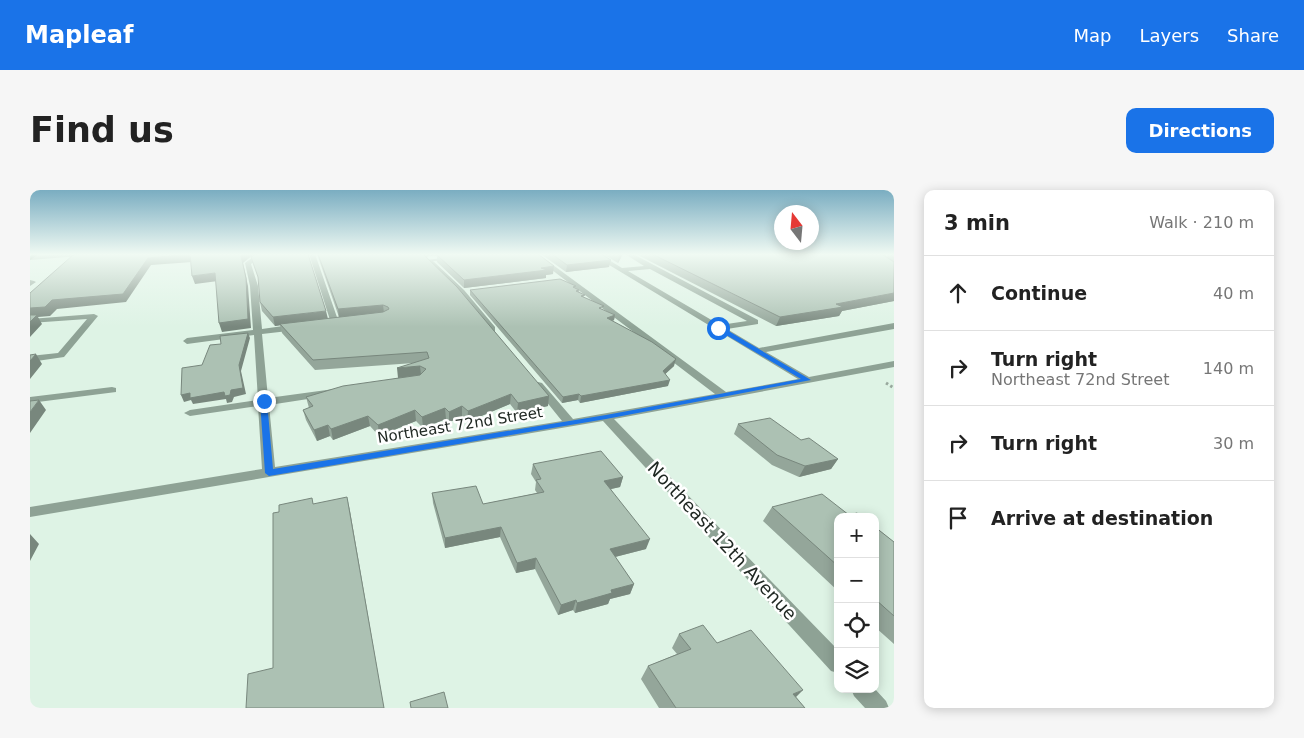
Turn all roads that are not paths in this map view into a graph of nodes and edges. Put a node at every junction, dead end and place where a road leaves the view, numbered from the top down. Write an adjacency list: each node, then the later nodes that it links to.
1 (252, 278): 17 (street)
2 (320, 278): 12 (street)
3 (447, 278): 9 (street)
4 (634, 278): 16 (street)
5 (672, 278): 16 (street)
6 (568, 279): 7 (street); 27 (street)
7 (558, 280)
8 (471, 291): 9 (street)
9 (461, 292): 18 (street)
10 (30, 321): 21 (street)
11 (345, 321): 12 (street)
12 (335, 323): 13 (street)
13 (325, 324)
14 (306, 326): 17 (street)
15 (894, 326): 20 (street)
16 (718, 328): 20 (street)
17 (258, 332): 19 (street); 29 (street)
18 (498, 336)
19 (187, 341)
20 (757, 351): 24 (street)
21 (30, 359)
22 (894, 364): 24 (street, Northeast 72nd Street)
23 (534, 380): 32 (street)
24 (808, 380): 27 (street, Northeast 72nd Street)
25 (112, 390): 28 (street)
26 (342, 390): 29 (street)
27 (725, 396): 31 (street, Northeast 72nd Street)
28 (30, 400)
29 (264, 401): 30 (street); 33 (street)
30 (190, 413)
31 (606, 417): 32 (street, Northeast 72nd Street); 35 (street, Northeast 12th Avenue)
32 (570, 423): 33 (street, Northeast 72nd Street)
33 (269, 473): 34 (street, Northeast 72nd Street)
34 (30, 512)
35 (834, 660)
36 (865, 693): 37 (street)
37 (879, 708)

